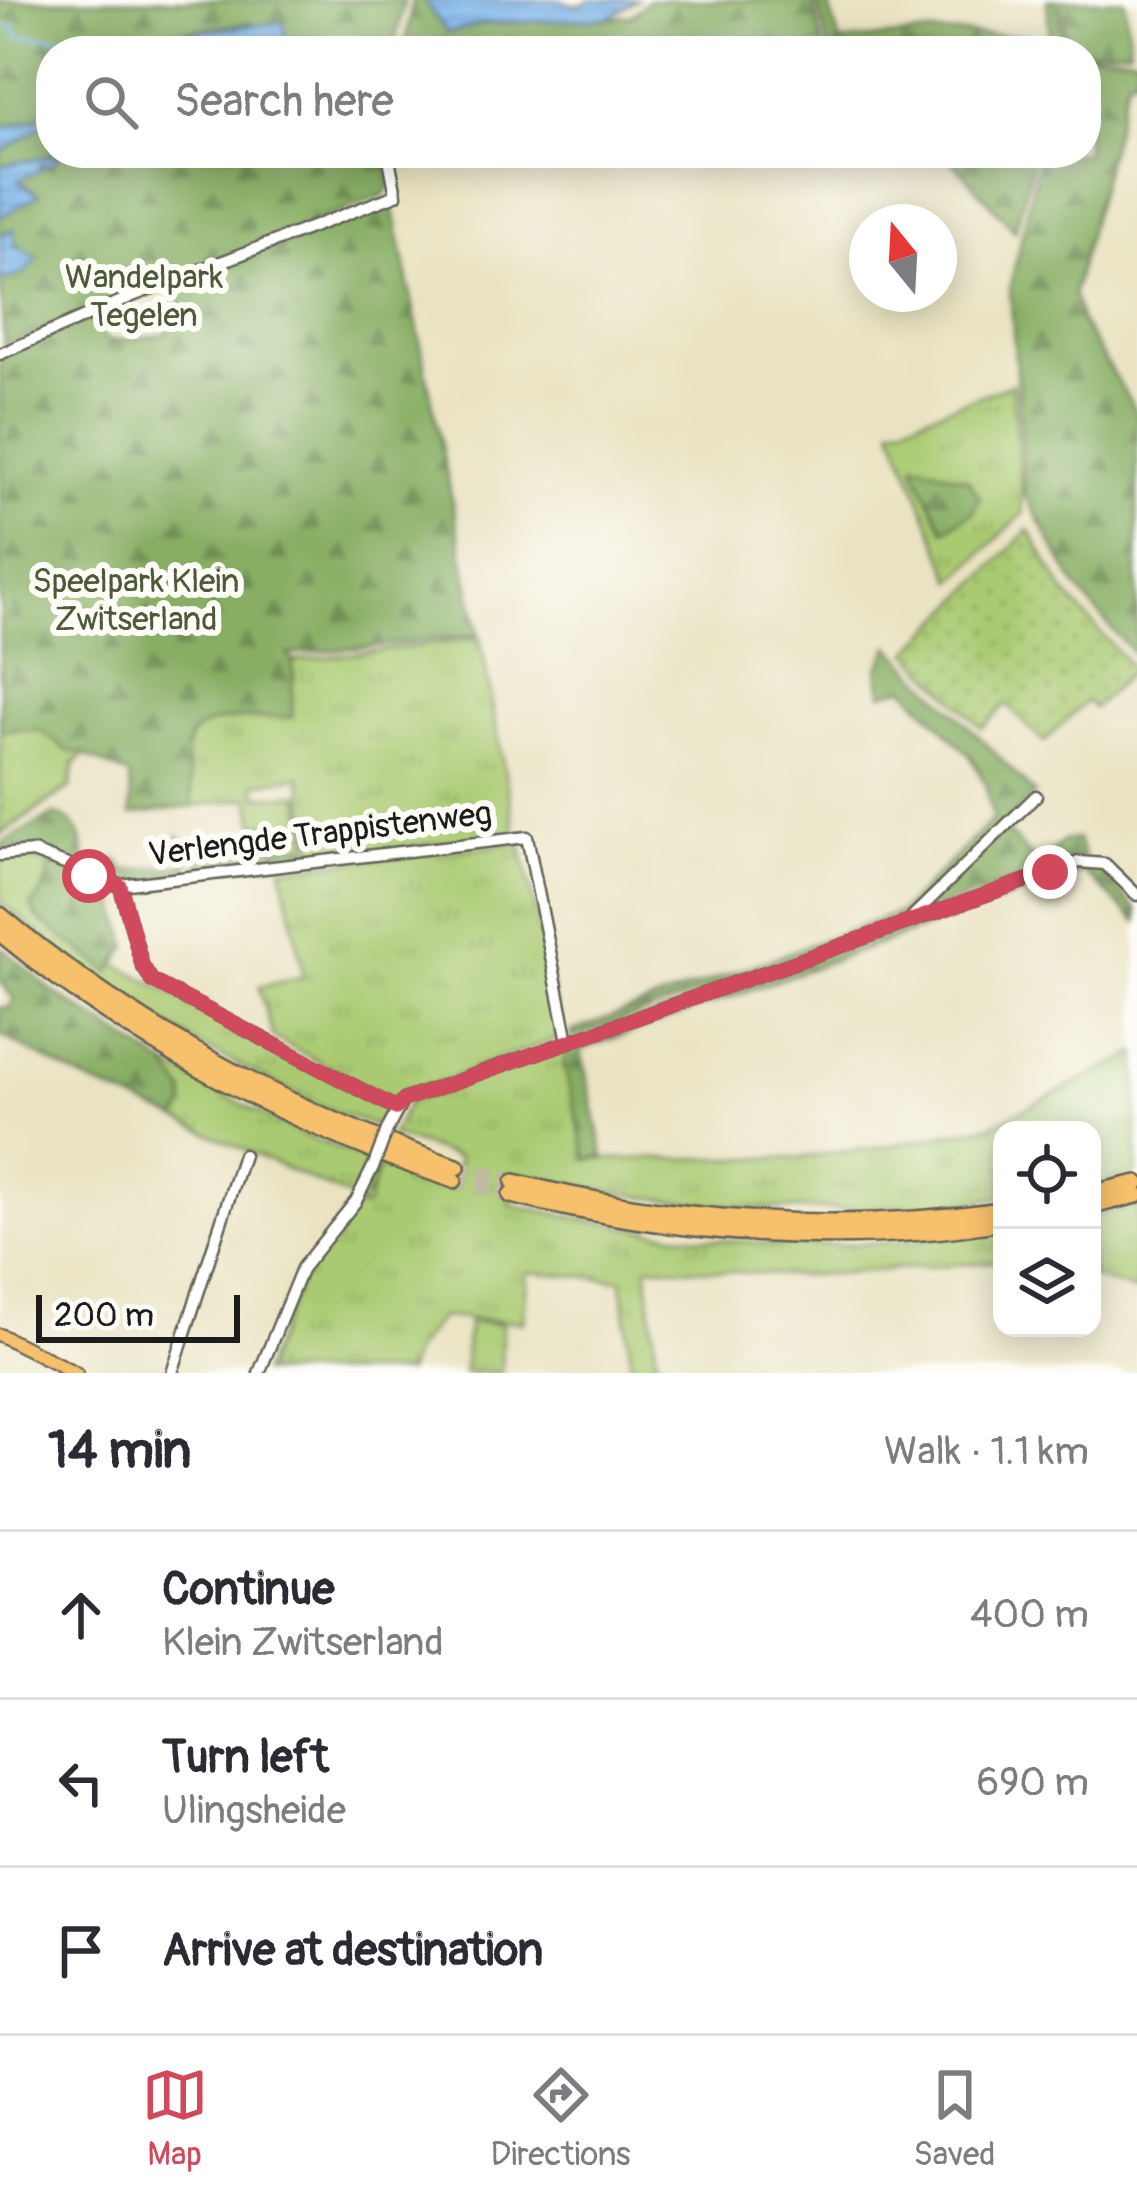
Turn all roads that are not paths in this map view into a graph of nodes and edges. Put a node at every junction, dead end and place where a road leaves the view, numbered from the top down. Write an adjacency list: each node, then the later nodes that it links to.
1 (391, 168): 2 (street)
2 (0, 354)
3 (1036, 796): 8 (street)
4 (0, 855): 5 (street)
5 (120, 886): 10 (street, Verlengde Trappistenweg); 11 (street)
6 (1137, 895): 8 (street)
7 (0, 915): 9 (highway)
8 (914, 919): 10 (street)
9 (0, 933)
10 (568, 1042): 11 (street)
11 (396, 1108): 22 (street, bridge)
12 (243, 1155): 21 (street)
13 (1137, 1183): 14 (highway)
14 (1101, 1191)
15 (1137, 1196): 16 (highway)
16 (1101, 1204)
17 (993, 1211): 18 (highway)
18 (993, 1223)
19 (0, 1335): 20 (main road)
20 (76, 1373)
21 (172, 1373)
22 (259, 1373)

